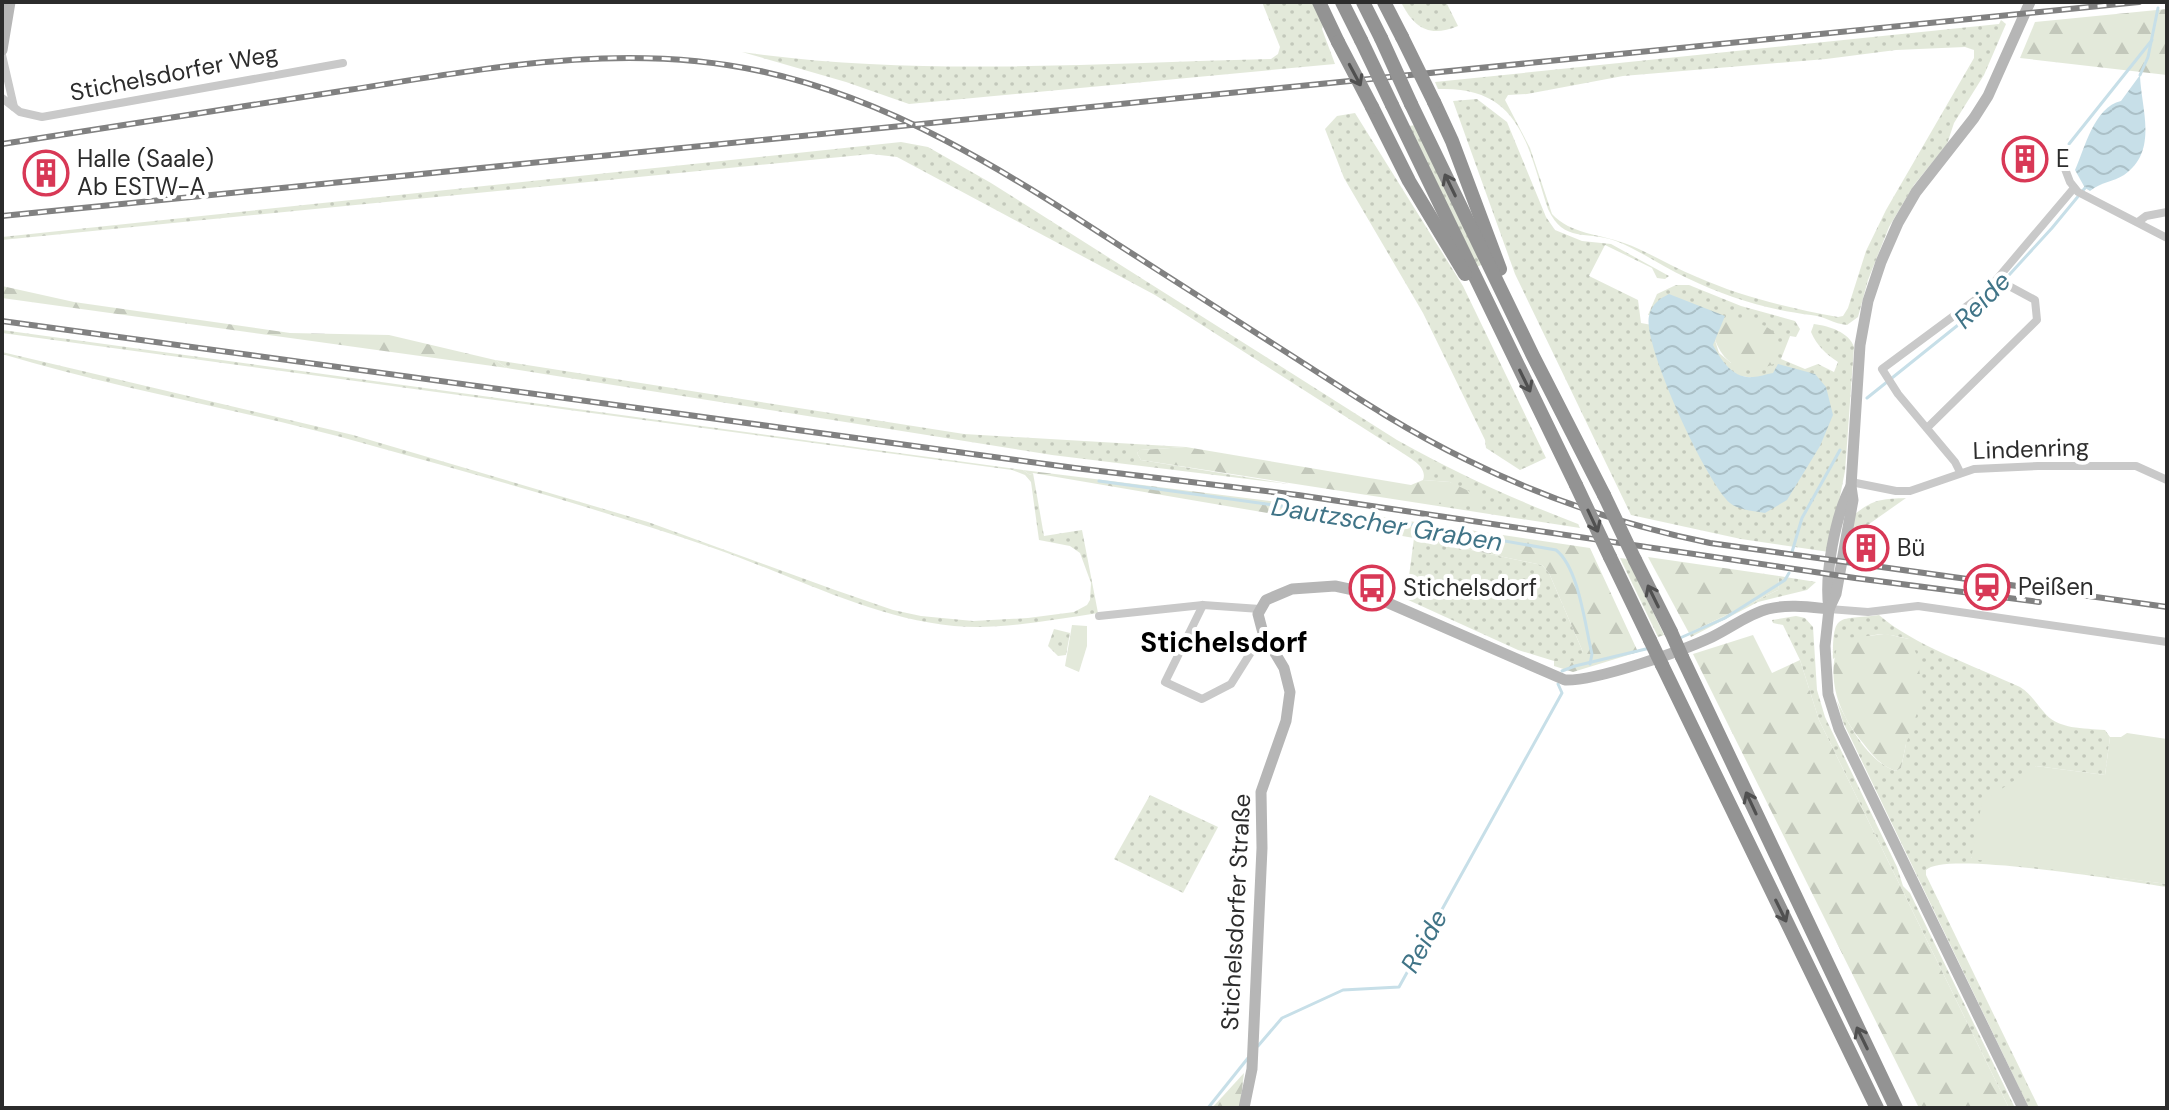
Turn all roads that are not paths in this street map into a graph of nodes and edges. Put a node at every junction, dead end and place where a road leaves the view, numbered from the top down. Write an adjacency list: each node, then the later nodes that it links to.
1 (10, 2): 7 (street)
2 (1319, 2): 18 (highway, one-way to 18, bridge)
3 (1342, 2): 18 (highway, bridge)
4 (1363, 2): 19 (highway, one-way to 4, bridge)
5 (1384, 2): 19 (highway, bridge)
6 (2030, 2): 23 (street)
7 (2, 52): 11 (street)
8 (343, 63): 11 (street, Stichelsdorfer Weg)
9 (2, 98): 11 (street, Stichelsdorfer Weg)
10 (2, 107): 11 (street, Stichelsdorfer Weg)
11 (15, 107)
12 (2062, 161): 13 (street)
13 (2078, 192): 15 (street); 17 (street)
14 (2167, 212): 15 (street)
15 (2138, 222): 16 (street)
16 (2167, 238)
17 (2004, 281): 20 (street); 20 (street)
18 (1491, 311): 31 (highway, one-way to 31, bridge)
19 (1533, 356): 32 (highway, one-way to 19, bridge)
20 (1927, 428): 21 (street)
21 (1960, 472): 22 (street, Lindenring); 23 (street, Lindenring)
22 (2167, 480)
23 (1851, 484): 26 (street)
24 (1203, 605): 25 (street); 27 (street); 28 (street)
25 (1260, 609): 26 (street); 28 (street, Stichelsdorfer Straße)
26 (1829, 609): 29 (street); 33 (street)
27 (1099, 616)
28 (1263, 633): 30 (street, Stichelsdorfer Straße)
29 (2167, 642)
30 (1244, 1108)
31 (1877, 1108)
32 (1896, 1108)
33 (2023, 1108)

